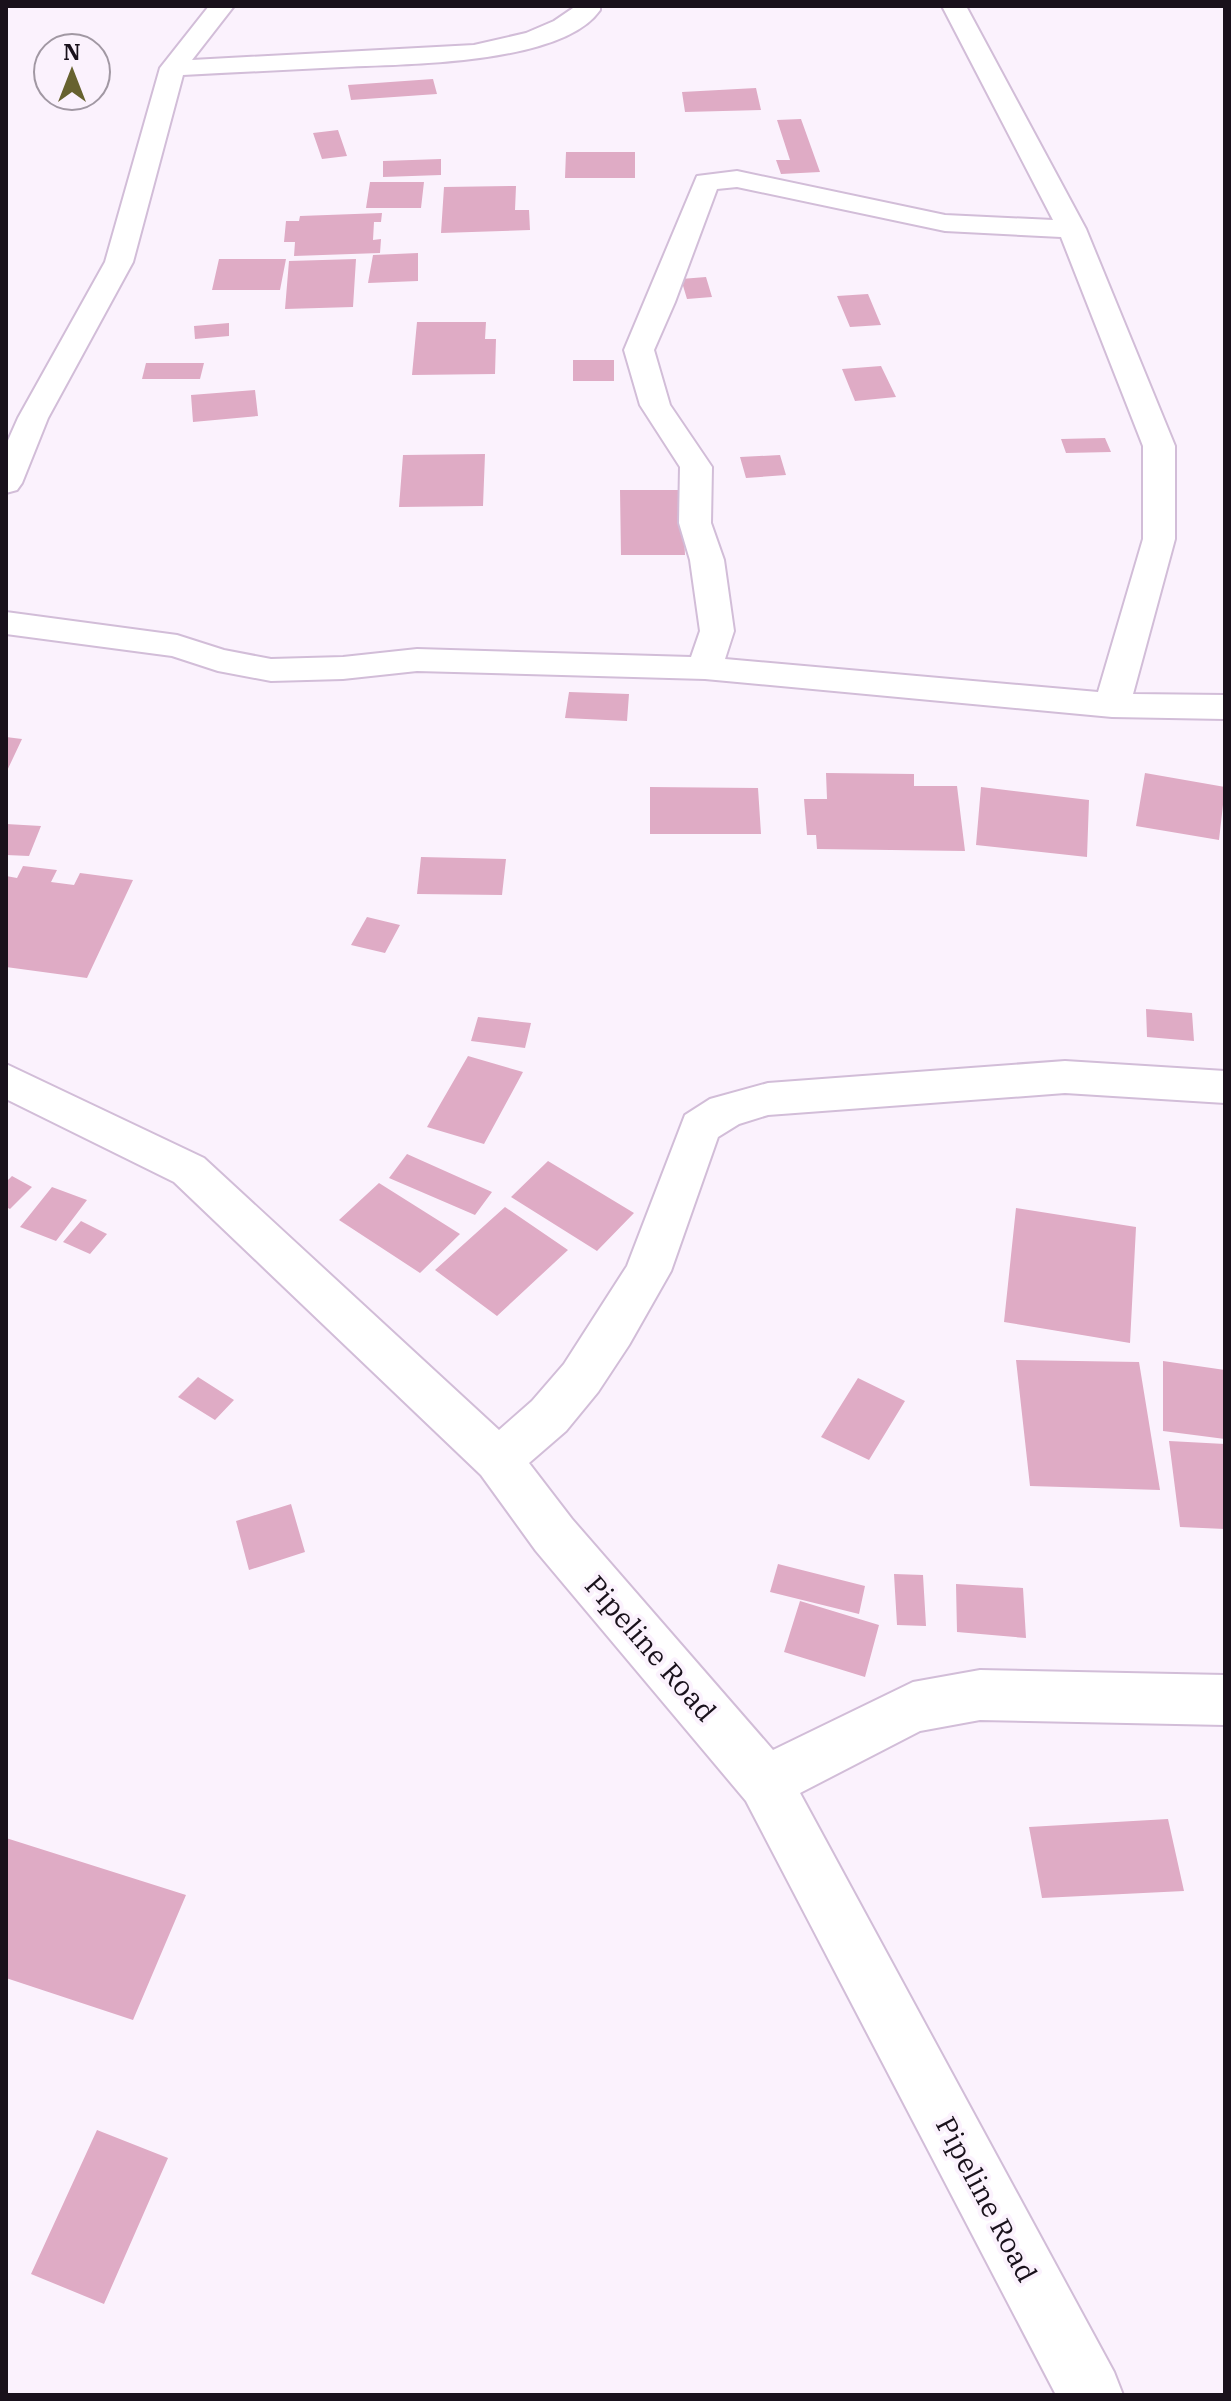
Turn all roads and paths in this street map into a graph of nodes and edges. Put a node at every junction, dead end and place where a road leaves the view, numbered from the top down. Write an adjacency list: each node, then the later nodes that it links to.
1 (222, 6): 4 (street)
2 (588, 6): 4 (street)
3 (954, 6): 5 (street)
4 (172, 68): 6 (street)
5 (1072, 229): 8 (street); 9 (street)
6 (6, 483)
7 (6, 623): 8 (street)
8 (705, 668): 9 (street)
9 (1112, 705): 10 (street)
10 (1225, 707)
11 (1225, 1087): 13 (street)
12 (11, 1088): 13 (street, Pipeline Road)
13 (498, 1460): 15 (street, Pipeline Road)
14 (1225, 1700): 15 (street)
15 (765, 1782): 16 (street, Pipeline Road)
16 (1091, 2395)

